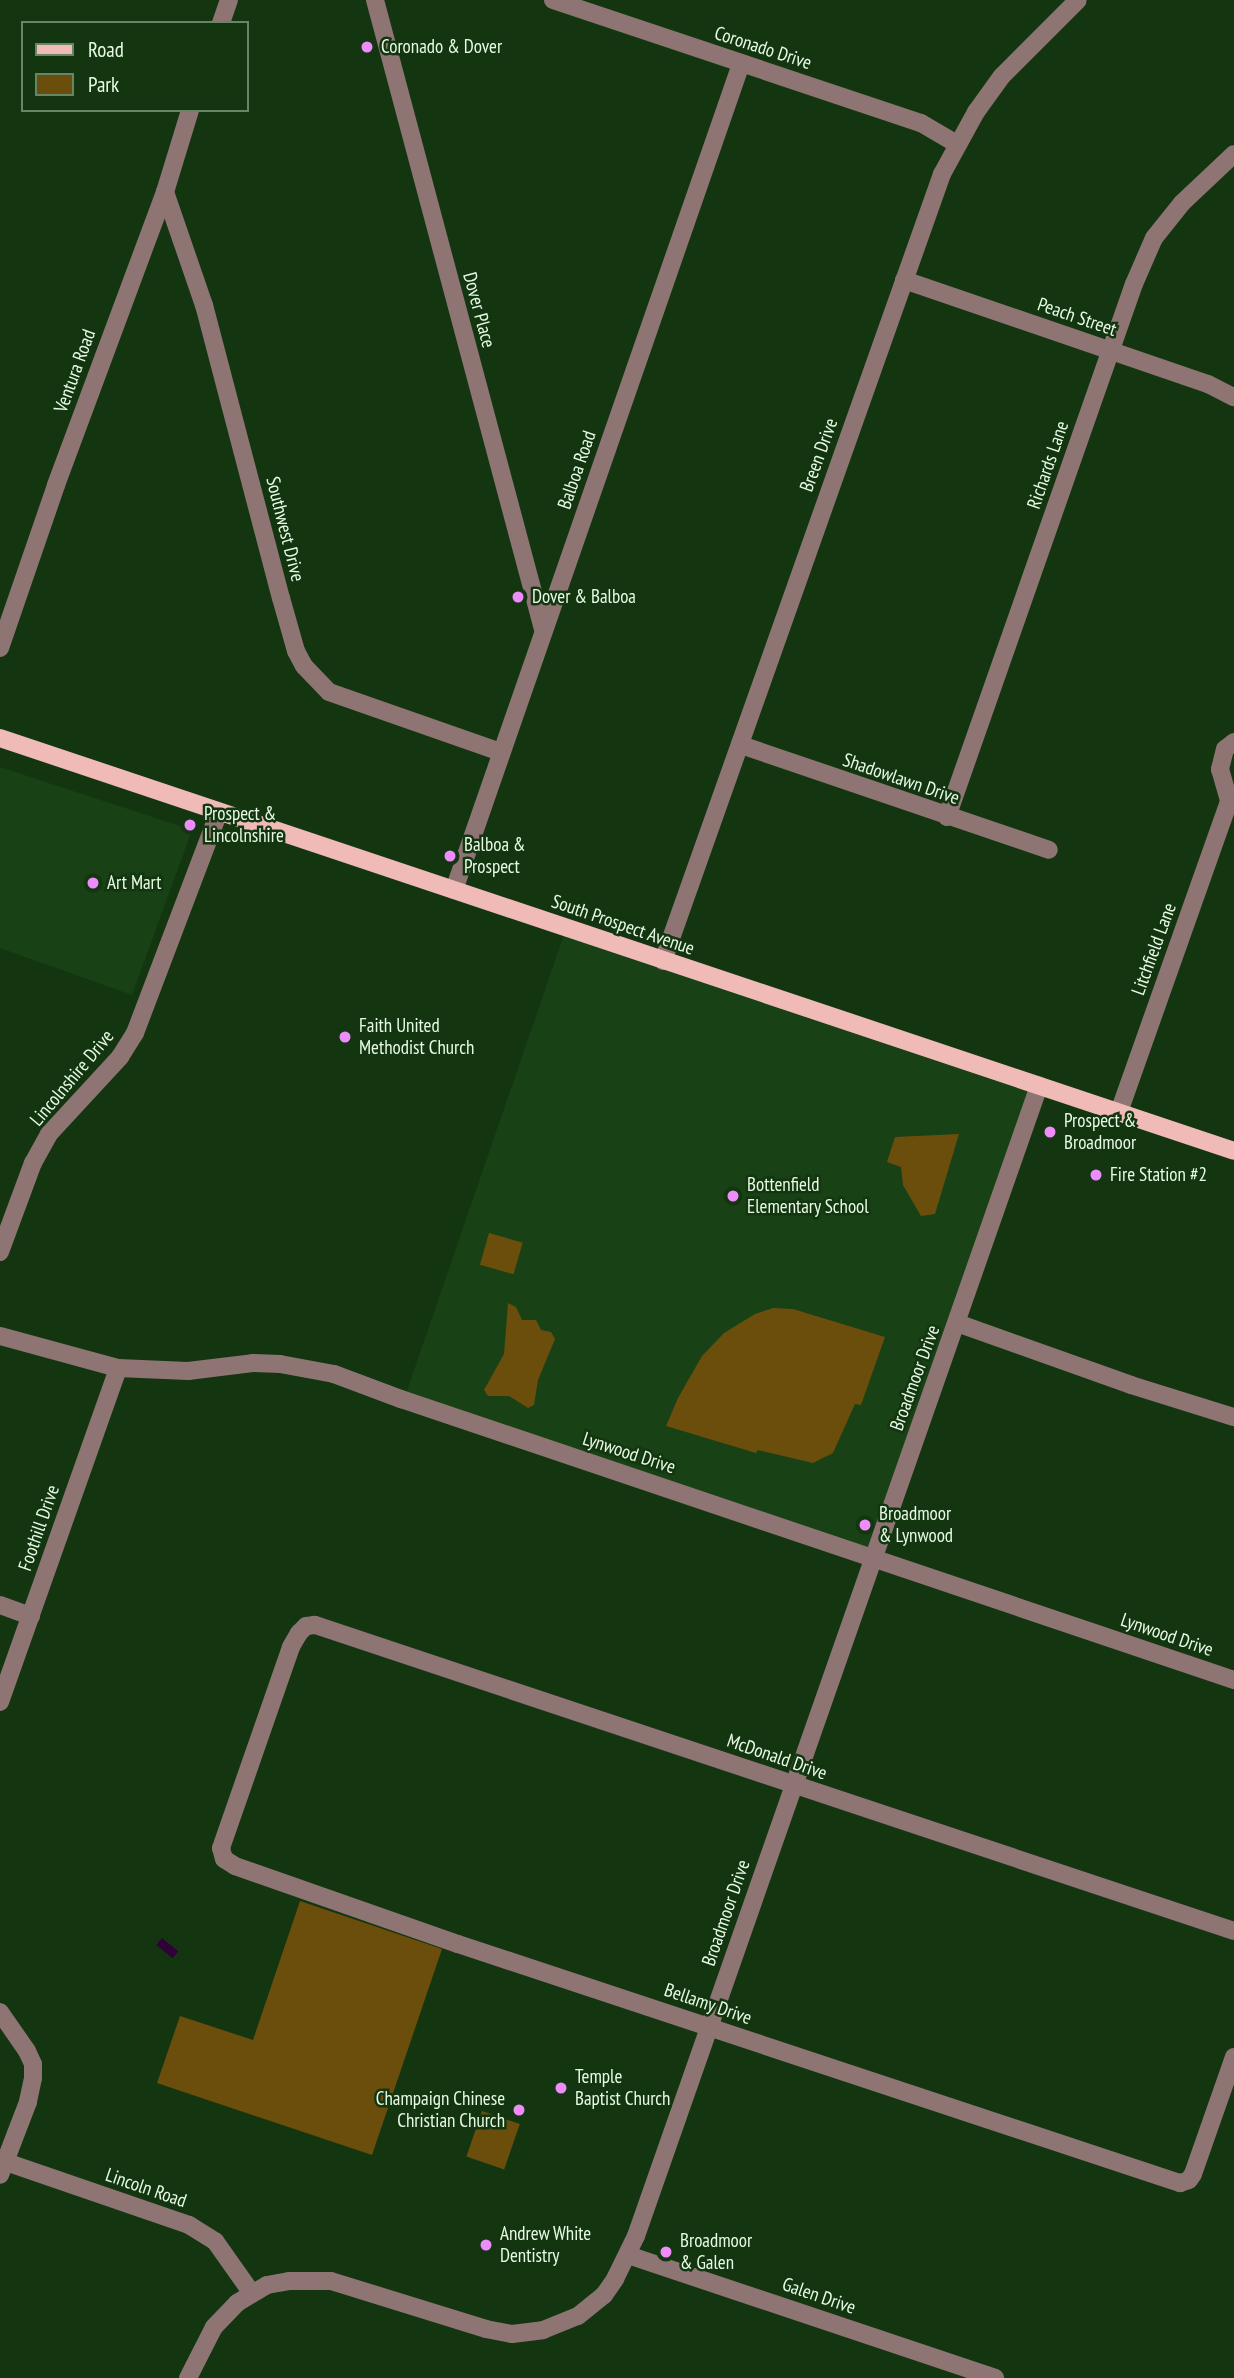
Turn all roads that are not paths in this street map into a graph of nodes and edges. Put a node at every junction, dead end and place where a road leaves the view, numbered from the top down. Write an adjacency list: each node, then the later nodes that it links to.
1 (229, 0): 5 (street)
2 (375, 0): 14 (street, Dover Place)
3 (553, 0): 6 (street, Coronado Drive)
4 (1078, 0): 8 (street, Breen Drive)
5 (222, 21)
6 (741, 64): 8 (street, Coronado Drive); 14 (street, Balboa Road)
7 (189, 112): 10 (street, Ventura Road)
8 (957, 144): 11 (street, Breen Drive)
9 (1234, 154): 12 (street, Richards Lane)
10 (165, 192): 15 (street, Ventura Road); 19 (street, Southwest Drive)
11 (904, 279): 12 (street, Peach Street); 18 (street, Breen Drive)
12 (1110, 351): 13 (street, Peach Street); 22 (street, Richards Lane)
13 (1234, 397)
14 (544, 630): 19 (street, Balboa Road)
15 (0, 648)
16 (0, 737): 21 (main road, South Prospect Avenue)
17 (1234, 742): 20 (street, Litchfield Lane)
18 (741, 745): 22 (street, Shadowlawn Drive); 25 (street, Breen Drive)
19 (500, 752): 24 (street, Balboa Road)
20 (1231, 799): 27 (street, Litchfield Lane)
21 (219, 812): 24 (main road, South Prospect Avenue); 29 (street, Lincolnshire Drive)
22 (947, 817): 23 (street, Shadowlawn Drive)
23 (1049, 850)
24 (454, 890): 25 (main road, South Prospect Avenue)
25 (663, 961): 26 (main road, South Prospect Avenue)
26 (1039, 1086): 27 (main road, South Prospect Avenue); 30 (street, Broadmoor Drive)
27 (1119, 1112): 28 (main road, South Prospect Avenue)
28 (1234, 1151)
29 (0, 1252)
30 (957, 1323): 33 (street); 34 (street, Broadmoor Drive)
31 (0, 1336): 32 (street, Lynwood Drive)
32 (118, 1368): 34 (street, Lynwood Drive); 36 (street, Foothill Drive)
33 (1234, 1417)
34 (874, 1558): 37 (street, Lynwood Drive); 39 (street, Broadmoor Drive)
35 (0, 1605): 36 (street)
36 (31, 1616): 38 (street, Foothill Drive)
37 (1234, 1680)
38 (0, 1702)
39 (793, 1785): 40 (street, McDonald Drive); 41 (street, McDonald Drive); 43 (street, Broadmoor Drive)
40 (224, 1859): 43 (street, Bellamy Drive)
41 (1234, 1931)
42 (0, 2012): 45 (street)
43 (708, 2026): 44 (street, Bellamy Drive); 46 (street, Broadmoor Drive)
44 (1234, 2057)
45 (2, 2165): 47 (street, Lincoln Road)
46 (628, 2255): 47 (street, Broadmoor Drive); 48 (street, Galen Drive)
47 (251, 2292): 49 (street, Broadmoor Drive)
48 (992, 2377)
49 (188, 2378)

